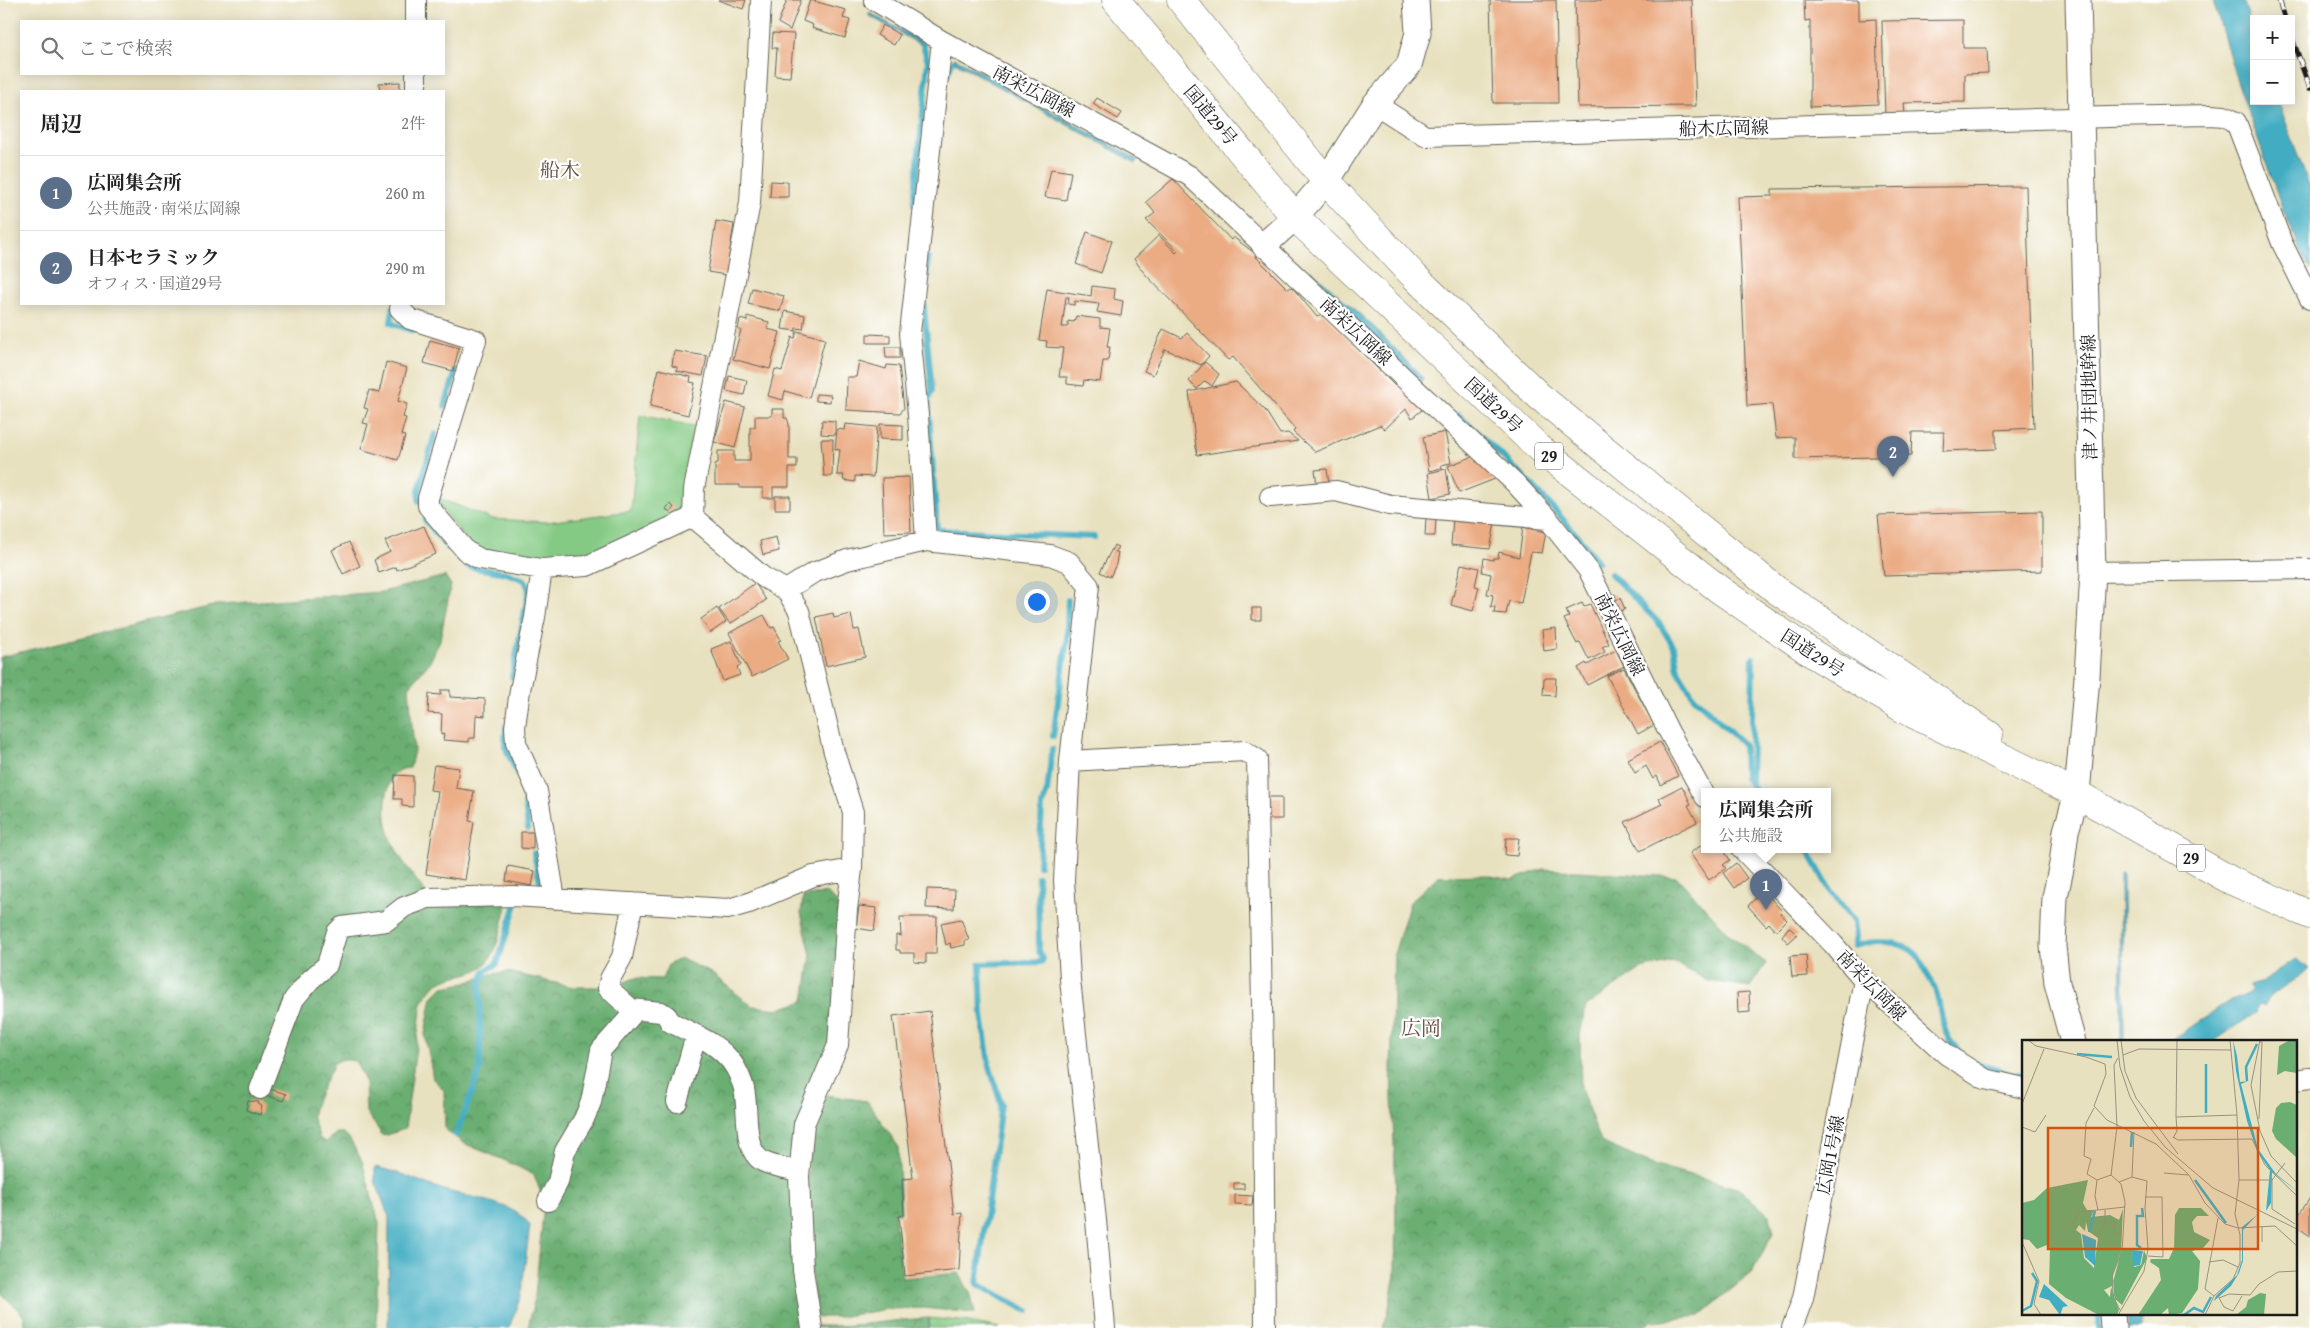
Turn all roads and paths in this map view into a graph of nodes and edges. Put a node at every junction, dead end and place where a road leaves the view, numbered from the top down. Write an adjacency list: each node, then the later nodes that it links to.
1 (416, 0): 8 (street)
2 (761, 0): 20 (street)
3 (874, 0): 9 (street, 南栄広岡線)
4 (1116, 0): 15 (highway, 国道29号 / 29)
5 (1181, 0): 14 (highway, 国道29号 / 29)
6 (1416, 0): 12 (street)
7 (2078, 0): 13 (street, 津ノ井団地幹線)
8 (416, 20)
9 (942, 42): 16 (street, 南栄広岡線); 22 (street)
10 (416, 75): 11 (street)
11 (416, 90)
12 (1375, 104): 13 (street, 船木広岡線); 14 (street)
13 (2082, 119): 17 (street, 船木広岡線); 25 (street, 津ノ井団地幹線)
14 (1326, 180): 15 (street); 29 (highway, 国道29号 / 29)
15 (1295, 217): 16 (street); 29 (highway, 国道29号 / 29)
16 (1264, 245): 21 (street, 南栄広岡線)
17 (2310, 299)
18 (401, 305): 23 (street)
19 (1270, 497): 21 (street)
20 (693, 517): 23 (street); 26 (street)
21 (1548, 519): 28 (street, 南栄広岡線)
22 (926, 541): 26 (street); 27 (street)
23 (542, 569): 32 (street)
24 (2310, 569): 25 (street)
25 (2092, 572): 29 (street, 津ノ井団地幹線)
26 (786, 590): 31 (street)
27 (1070, 761): 45 (street); 46 (street)
28 (1701, 790)
29 (2077, 794): 34 (highway, 国道29号 / 29); 38 (street, 津ノ井団地幹線)
30 (1746, 853): 35 (street, 南栄広岡線)
31 (852, 869): 33 (street); 42 (street)
32 (555, 899): 33 (street); 40 (street)
33 (633, 904): 36 (street)
34 (2310, 915)
35 (1864, 980): 39 (street, 南栄広岡線); 47 (street, 広岡1号線)
36 (631, 1009): 37 (street); 43 (street)
37 (696, 1035): 41 (street); 42 (street)
38 (2072, 1040)
39 (2022, 1088)
40 (260, 1089)
41 (677, 1102)
42 (799, 1171): 44 (street)
43 (548, 1201)
44 (812, 1328)
45 (1105, 1328)
46 (1265, 1328)
47 (1792, 1328)

